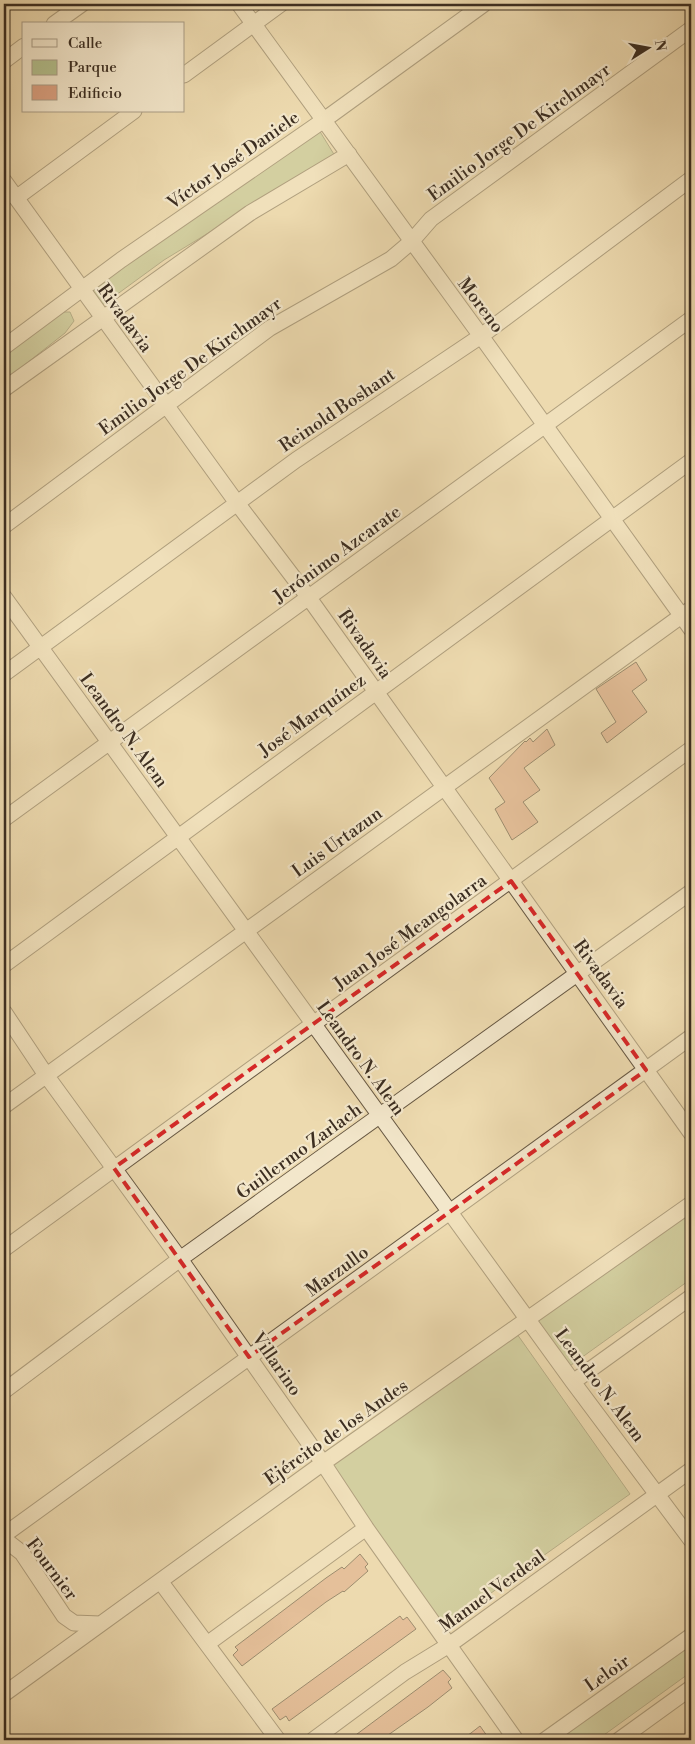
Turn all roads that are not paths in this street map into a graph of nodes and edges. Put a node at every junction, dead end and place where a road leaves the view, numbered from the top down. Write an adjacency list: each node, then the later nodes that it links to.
1 (239, 4): 6 (street, Moreno)
2 (280, 4): 6 (street)
3 (484, 4): 12 (street, Víctor José Daniele)
4 (73, 7): 5 (street)
5 (56, 22)
6 (253, 24): 10 (street); 12 (street, Moreno)
7 (691, 29): 17 (street, Emilio Jorge De Kirchmayr)
8 (22, 48): 9 (street)
9 (4, 61)
10 (185, 74)
11 (133, 112): 16 (street)
12 (324, 120): 13 (street, Moreno); 18 (street, Víctor José Daniele)
13 (348, 154): 17 (street, Moreno); 19 (street)
14 (691, 179): 21 (street, Reinold Boshant)
15 (4, 181): 16 (street, Rivadavia)
16 (16, 198): 18 (street, Rivadavia)
17 (411, 242): 21 (street, Moreno); 24 (street, Emilio Jorge De Kirchmayr)
18 (81, 290): 19 (street, Rivadavia); 22 (street, Víctor José Daniele)
19 (101, 318): 23 (street); 24 (street, Rivadavia)
20 (691, 319): 25 (street, Jerónimo Azcarate)
21 (481, 336): 25 (street, Moreno); 27 (street, Reinold Boshant)
22 (4, 347)
23 (4, 389)
24 (166, 406): 27 (street, Rivadavia); 29 (street, Emilio Jorge De Kirchmayr)
25 (545, 426): 28 (street, Moreno); 31 (street, Jerónimo Azcarate)
26 (691, 461): 28 (street, José Marquínez)
27 (237, 503): 31 (street, Rivadavia); 34 (street, Reinold Boshant)
28 (612, 519): 32 (street, Moreno); 36 (street, José Marquínez)
29 (4, 526)
30 (4, 596): 34 (street, Leandro N. Alem)
31 (309, 598): 36 (street, Rivadavia); 37 (street, Jerónimo Azcarate)
32 (686, 613): 33 (street, Moreno); 39 (street, Luis Urtazun)
33 (691, 629)
34 (42, 647): 35 (street, Reinold Boshant); 37 (street, Leandro N. Alem)
35 (4, 674)
36 (376, 692): 39 (street, Rivadavia); 41 (street, José Marquínez)
37 (110, 743): 40 (street, Jerónimo Azcarate); 41 (street, Leandro N. Alem)
38 (691, 749): 42 (street, Juan José Meangolarra)
39 (444, 787): 42 (street, Rivadavia); 44 (street, Luis Urtazun)
40 (4, 819)
41 (178, 837): 44 (street, Leandro N. Alem); 45 (street, José Marquínez)
42 (511, 881): 46 (street, Rivadavia); 48 (street, Juan José Meangolarra)
43 (691, 892): 46 (street, Guillermo Zarlach)
44 (246, 931): 48 (street, Leandro N. Alem); 51 (street, Luis Urtazun)
45 (4, 965)
46 (578, 974): 50 (street, Rivadavia); 53 (street, Guillermo Zarlach)
47 (4, 1012): 51 (street, Villarino)
48 (314, 1025): 53 (street, Leandro N. Alem); 55 (street, Juan José Meangolarra)
49 (691, 1037): 50 (street, Marzullo)
50 (646, 1070): 54 (street, Rivadavia); 57 (street, Marzullo)
51 (46, 1075): 52 (street, Luis Urtazun); 55 (street, Villarino)
52 (4, 1106)
53 (380, 1116): 57 (street, Leandro N. Alem); 59 (street, Guillermo Zarlach)
54 (691, 1133)
55 (114, 1168): 58 (street, Juan José Meangolarra); 59 (street, Villarino)
56 (691, 1204): 61 (street, Ejército de los Andes)
57 (450, 1213): 61 (street, Leandro N. Alem); 62 (street, Marzullo)
58 (4, 1249)
59 (180, 1259): 62 (street, Villarino); 64 (street, Guillermo Zarlach)
60 (691, 1297): 63 (street)
61 (528, 1320): 63 (street, Leandro N. Alem); 65 (street, Ejército de los Andes)
62 (249, 1357): 65 (street, Villarino); 69 (street, Marzullo)
63 (573, 1382): 67 (street, Leandro N. Alem)
64 (4, 1391)
65 (324, 1463): 68 (street, Villarino); 71 (street, Ejército de los Andes)
66 (691, 1470): 67 (street, Manuel Verdeal)
67 (658, 1494): 70 (street, Leandro N. Alem); 75 (street, Manuel Verdeal)
68 (366, 1528): 74 (street); 75 (street, Villarino)
69 (4, 1537): 72 (street, Fournier)
70 (691, 1540)
71 (160, 1581): 72 (street, Ejército de los Andes); 74 (street)
72 (100, 1624): 77 (street, Ejército de los Andes)
73 (691, 1636): 81 (street, Leloir)
74 (207, 1644): 78 (street)
75 (449, 1645): 79 (street, Manuel Verdeal); 80 (street, Villarino)
76 (691, 1688): 82 (street)
77 (4, 1694)
78 (278, 1740)
79 (313, 1740)
80 (516, 1740)
81 (544, 1740)
82 (618, 1740)

